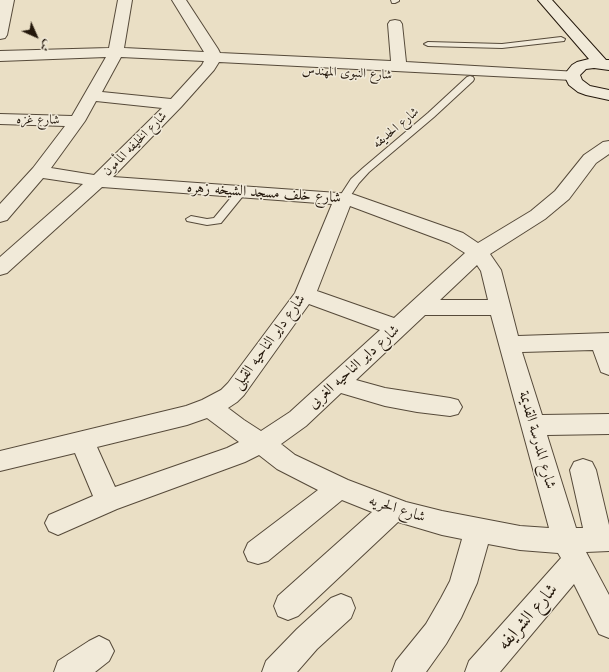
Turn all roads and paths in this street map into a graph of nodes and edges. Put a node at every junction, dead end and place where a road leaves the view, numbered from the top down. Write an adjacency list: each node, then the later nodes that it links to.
1 (7, 0): 6 (street)
2 (124, 0): 8 (street)
3 (179, 0): 11 (street)
4 (539, 3): 10 (street); 12 (street)
5 (395, 24): 13 (street)
6 (0, 35)
7 (428, 44): 10 (lane)
8 (116, 52): 9 (street); 11 (street, شارع النبوى المهندس); 17 (street)
9 (0, 56)
10 (572, 57): 12 (street, شارع النبوى المهندس); 14 (street, شارع النبوى المهندس); 15 (street)
11 (211, 62): 13 (street, شارع النبوى المهندس); 14 (street, شارع النبوى المهندس); 18 (street, شارع الخليفه المأمون)
12 (606, 64)
13 (399, 66): 14 (street, شارع النبوى المهندس)
14 (475, 75): 15 (street, شارع النبوى المهندس); 25 (lane, شارع الحديقه)
15 (584, 89): 16 (street, شارع النبوى المهندس)
16 (609, 95)
17 (90, 96): 18 (street); 20 (street)
18 (175, 104): 23 (street, شارع الخليفه المأمون)
19 (0, 119): 20 (street, شارع غزه)
20 (77, 121): 22 (street)
21 (609, 146): 28 (street, شارع داير الناحيه الغربى)
22 (39, 172): 23 (street, شارع خلف مسجد الشيخه زهره); 26 (street)
23 (98, 181): 24 (street, شارع خلف مسجد الشيخه زهره); 29 (street, شارع الخليفه المأمون)
24 (242, 192): 25 (street, شارع خلف مسجد الشيخه زهره); 27 (lane)
25 (343, 199): 28 (street, شارع خلف مسجد الشيخه زهره); 30 (street, شارع داير الناحيه القبلى)
26 (3, 208)
27 (191, 218)
28 (478, 252): 31 (street, شارع داير الناحيه الغربى); 32 (street, شارع المدرسة القديمة)
29 (0, 268)
30 (304, 295): 33 (street); 38 (street, شارع داير الناحيه القبلى)
31 (420, 307): 32 (street); 33 (street, شارع داير الناحيه الغربى)
32 (501, 308): 35 (street, شارع المدرسة القديمة)
33 (397, 328): 37 (street, شارع داير الناحيه الغربى)
34 (605, 341): 35 (street); 36 (street)
35 (509, 344): 41 (street, شارع المدرسة القديمة)
36 (609, 366)
37 (336, 383): 39 (street); 43 (street, شارع داير الناحيه الغربى)
38 (210, 407): 42 (street, شارع داير الناحيه القبلى); 43 (street, شارع الحريه)
39 (450, 407)
40 (609, 424): 41 (street)
41 (533, 425): 52 (street, شارع المدرسة القديمة)
42 (82, 440): 44 (street, شارع داير الناحيه القبلى); 47 (street)
43 (261, 444): 46 (street, شارع الحريه); 47 (street, شارع داير الناحيه الغربى)
44 (0, 461)
45 (583, 470): 51 (street)
46 (339, 488): 48 (street, شارع الحريه); 53 (street)
47 (108, 501): 49 (street, شارع داير الناحيه الغربى)
48 (394, 509): 50 (street, شارع الحريه); 54 (street)
49 (58, 523)
50 (478, 530): 52 (street, شارع الحريه); 60 (street)
51 (604, 539): 52 (street, شارع الحريه)
52 (571, 551): 56 (street, شارع المدرسة القديمة); 61 (street, شارع الشرايفه)
53 (258, 552)
54 (288, 606)
55 (341, 608): 59 (street)
56 (609, 624)
57 (99, 651): 58 (street)
58 (69, 672)
59 (277, 672)
60 (407, 672)
61 (480, 672)

